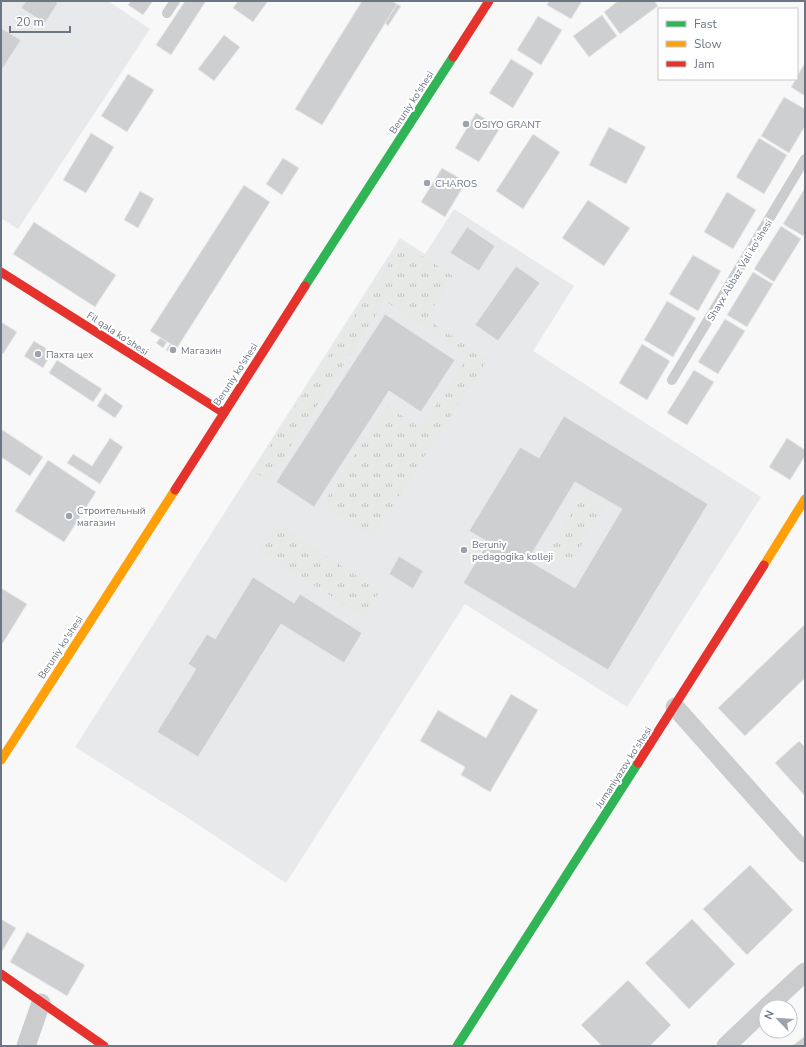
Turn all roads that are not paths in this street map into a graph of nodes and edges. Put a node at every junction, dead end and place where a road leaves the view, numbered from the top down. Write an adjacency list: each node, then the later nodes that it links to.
1 (175, 1): 3 (lane)
2 (489, 1): 7 (street, Beruniy ko'shesi)
3 (167, 13)
4 (805, 159): 6 (lane, Shayx Abbaz Vali ko'shesi)
5 (1, 272): 7 (street, Fil qala ko'shesi)
6 (672, 380)
7 (224, 413): 10 (street, Beruniy ko'shesi)
8 (805, 499): 9 (street, Jumaniyazov ko'shesi)
9 (675, 707): 11 (street); 19 (street, Jumaniyazov ko'shesi)
10 (1, 760)
11 (805, 853)
12 (805, 972): 14 (street)
13 (1, 974): 15 (street)
14 (776, 999)
15 (41, 1003): 17 (street); 18 (street)
16 (758, 1016): 20 (street)
17 (26, 1046)
18 (104, 1046)
19 (457, 1046)
20 (726, 1046)

